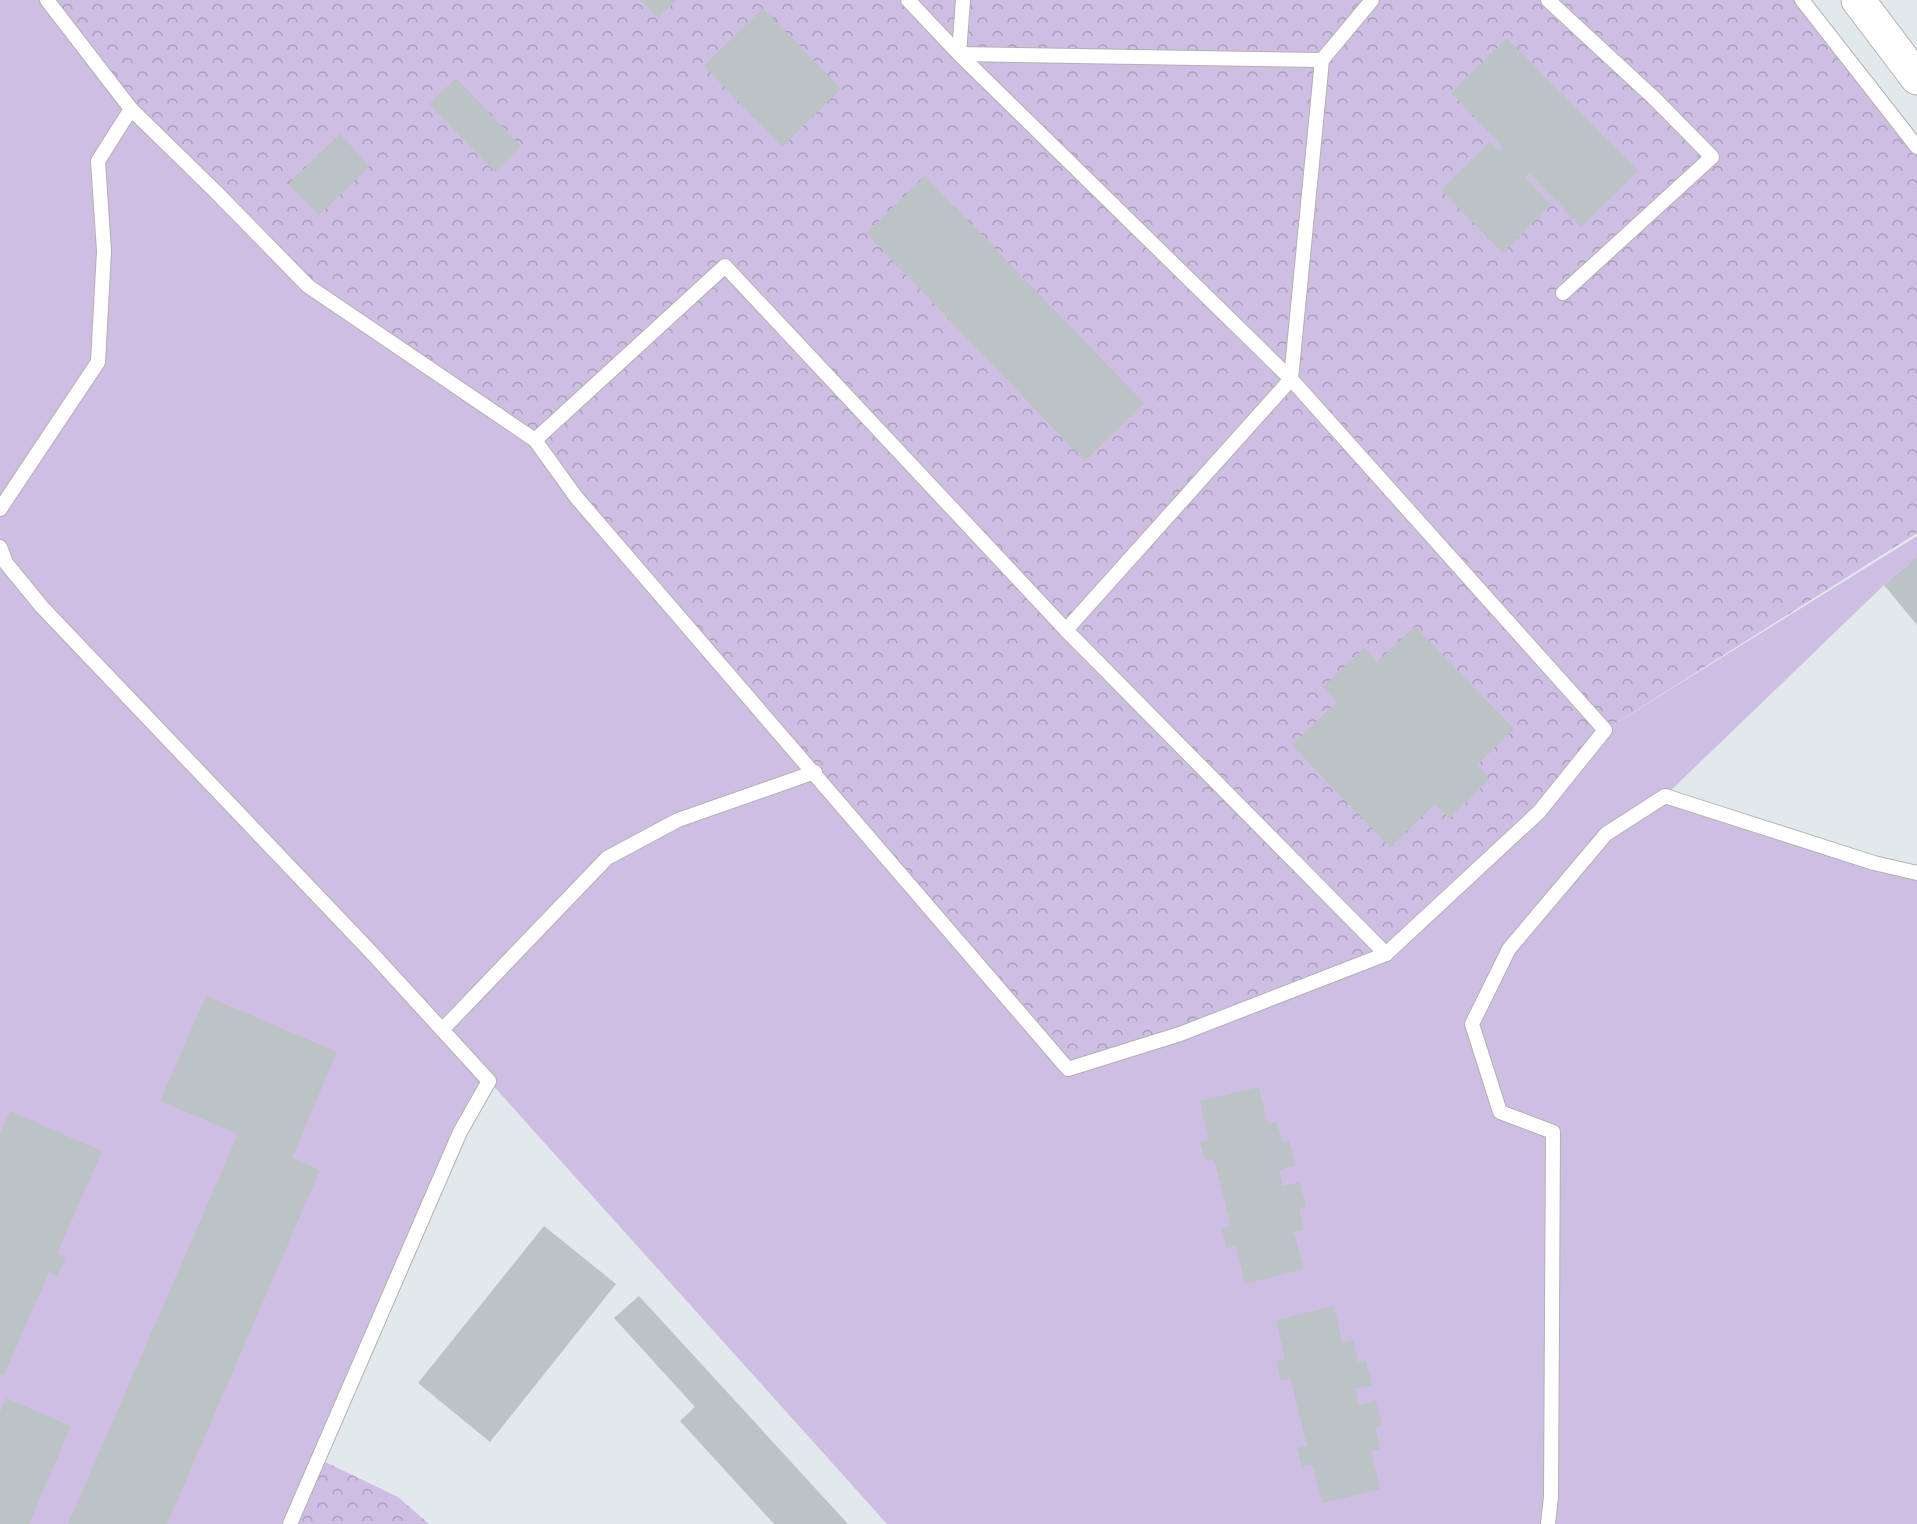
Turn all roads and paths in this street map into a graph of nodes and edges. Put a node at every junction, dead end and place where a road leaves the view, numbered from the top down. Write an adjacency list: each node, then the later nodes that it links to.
1 (47, 0): 11 (lane)
2 (908, 0): 8 (lane)
3 (963, 0): 8 (lane)
4 (1372, 0): 9 (lane)
5 (1548, 0): 13 (lane)
6 (1802, 0): 12 (lane)
7 (1858, 0): 10 (main road)
8 (959, 54): 9 (lane); 14 (lane)
9 (1322, 60): 14 (lane)
10 (1917, 78)
11 (131, 109): 15 (lane); 16 (lane)
12 (1917, 147)
13 (1563, 293)
14 (1291, 379): 18 (lane); 21 (lane)
15 (535, 440): 18 (lane); 19 (lane)
16 (0, 509)
17 (0, 547): 22 (lane)
18 (1066, 630): 21 (lane)
19 (814, 772): 21 (lane); 22 (lane)
20 (1917, 873): 24 (lane)
21 (1386, 954)
22 (442, 1030): 23 (lane)
23 (291, 1524)
24 (1548, 1524)

